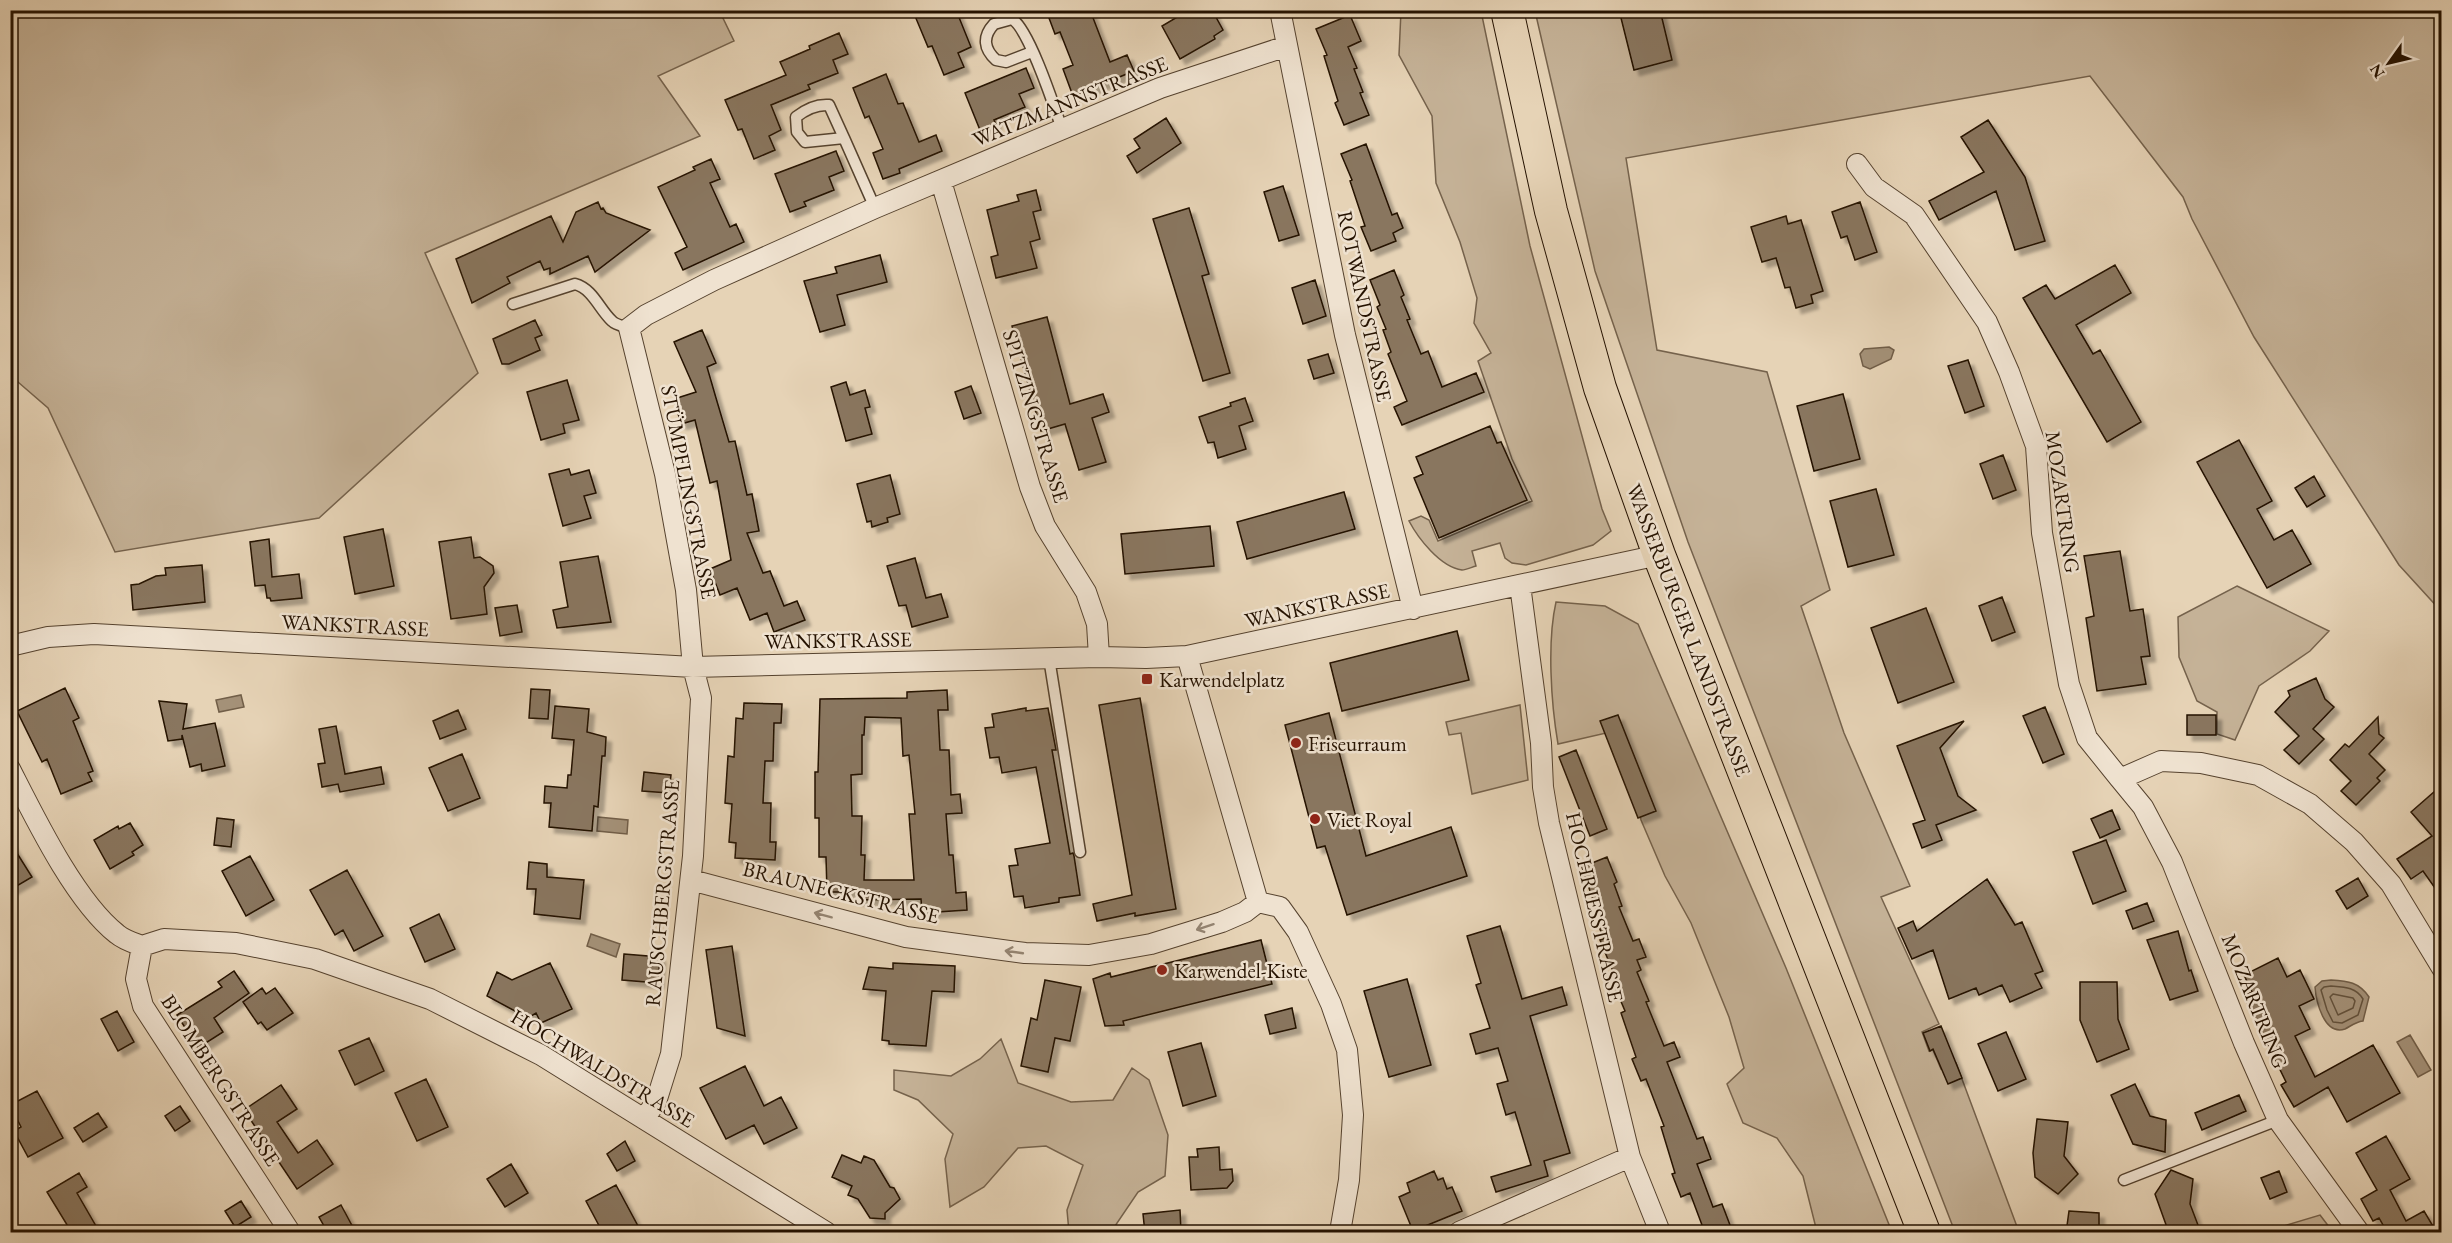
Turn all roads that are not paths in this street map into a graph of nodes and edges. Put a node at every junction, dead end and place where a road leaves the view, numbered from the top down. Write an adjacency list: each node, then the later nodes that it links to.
1 (1280, 10): 3 (street, ROTWANDSTRASSE)
2 (1507, 10): 12 (main road, WASSERBURGER LANDSTRASSE)
3 (1287, 46): 5 (street, WATZMANNSTRASSE); 14 (street, ROTWANDSTRASSE)
4 (1032, 52): 4 (lane); 5 (lane)
5 (1062, 129): 8 (street, WATZMANNSTRASSE)
6 (844, 138): 6 (lane); 9 (lane)
7 (1857, 164): 21 (street, MOZARTRING)
8 (941, 181): 9 (street, WATZMANNSTRASSE); 17 (street, SPITZINGSTRASSE)
9 (875, 208): 11 (street, WATZMANNSTRASSE)
10 (513, 304): 11 (lane)
11 (629, 328): 19 (street, STÜMPFLINGSTRASSE)
12 (1659, 555): 13 (street, WANKSTRASSE); 36 (main road, WASSERBURGER LANDSTRASSE)
13 (1520, 585): 14 (street, WANKSTRASSE); 29 (street, HOCHRIESSTRASSE)
14 (1413, 609): 16 (street, WANKSTRASSE)
15 (10, 646): 19 (street, WANKSTRASSE)
16 (1187, 656): 17 (street, WANKSTRASSE); 24 (street)
17 (1099, 657): 18 (street, WANKSTRASSE)
18 (1049, 658): 19 (street, WANKSTRASSE); 22 (lane)
19 (693, 667): 23 (street, RAUSCHBERGSTRASSE)
20 (10, 769): 25 (street)
21 (2120, 779): 26 (street); 28 (street, MOZARTRING)
22 (1080, 852)
23 (691, 880): 24 (street, BRAUNECKSTRASSE, one-way to 23); 27 (street, RAUSCHBERGSTRASSE)
24 (1257, 902): 33 (street)
25 (142, 946): 27 (street, HOCHWALDSTRASSE); 31 (street, BLOMBERGSTRASSE)
26 (2442, 968)
27 (644, 1119): 32 (street, HOCHWALDSTRASSE)
28 (2278, 1120): 30 (lane); 37 (street, MOZARTRING)
29 (1630, 1157): 34 (street); 35 (street, HOCHRIESSTRASSE)
30 (2124, 1180)
31 (290, 1233)
32 (826, 1233)
33 (1340, 1233)
34 (1459, 1233)
35 (1660, 1233)
36 (1924, 1233)
37 (2359, 1233)

